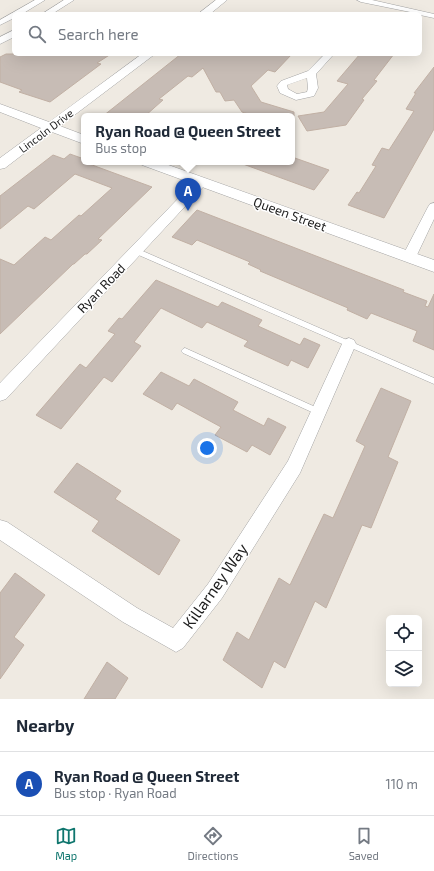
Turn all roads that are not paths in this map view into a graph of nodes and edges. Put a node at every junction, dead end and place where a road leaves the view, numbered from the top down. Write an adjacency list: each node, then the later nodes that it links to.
1 (41, 0): 5 (street)
2 (70, 0): 6 (street)
3 (222, 0): 7 (street)
4 (362, 0): 8 (street)
5 (20, 12)
6 (49, 12)
7 (207, 12)
8 (410, 12)
9 (422, 14): 10 (street)
10 (434, 16)
11 (12, 17): 12 (street)
12 (0, 23)
13 (12, 34): 14 (street)
14 (0, 41)
15 (147, 56): 19 (street, Lincoln Drive)
16 (328, 56): 17 (street)
17 (311, 73)
18 (0, 108): 19 (street)
19 (50, 128): 20 (street); 21 (street, Lincoln Drive)
20 (81, 139)
21 (0, 165)
22 (154, 165): 23 (street, Queen Street)
23 (202, 182): 25 (street, Ryan Road); 26 (street, Queen Street)
24 (434, 207): 26 (street)
25 (136, 251): 28 (lane); 31 (street, Ryan Road)
26 (409, 257): 27 (street, Queen Street)
27 (434, 266)
28 (349, 344): 30 (lane); 32 (street, Killarney Way)
29 (185, 351): 32 (lane)
30 (434, 381)
31 (0, 394)
32 (319, 412): 33 (street, Killarney Way)
33 (0, 529)

